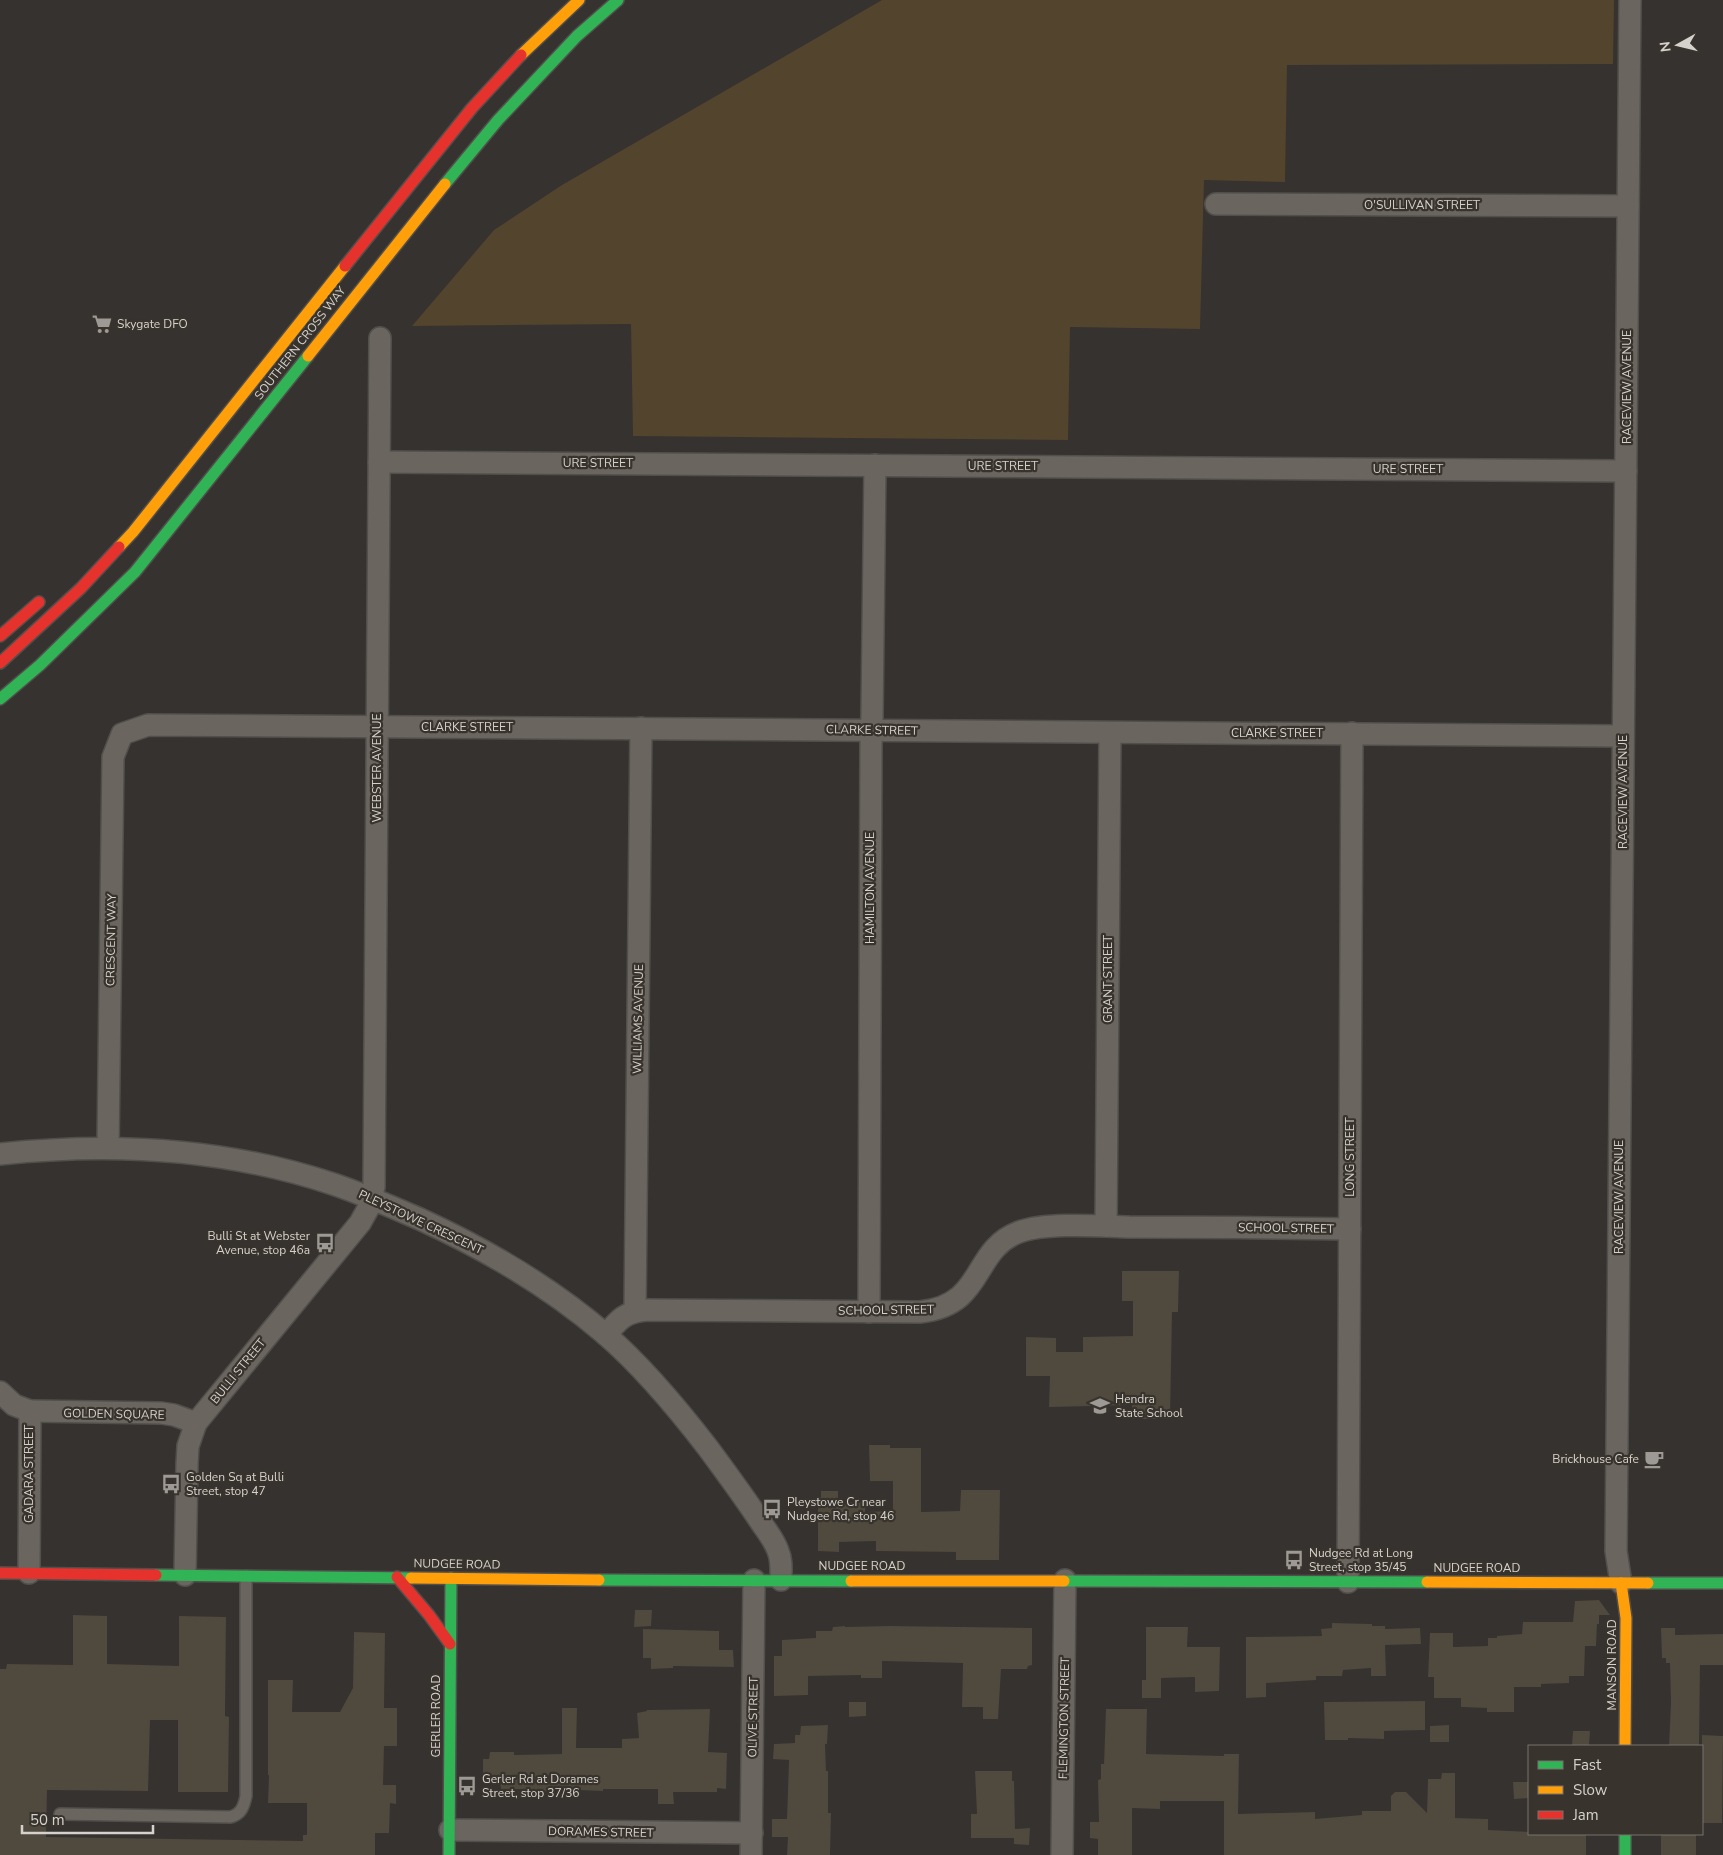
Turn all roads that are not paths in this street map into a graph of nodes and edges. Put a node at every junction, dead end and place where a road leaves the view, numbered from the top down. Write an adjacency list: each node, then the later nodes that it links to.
1 (579, 0): 10 (main road, SOUTHERN CROSS WAY)
2 (618, 0): 15 (main road, SOUTHERN CROSS WAY)
3 (1630, 0): 5 (street, RACEVIEW AVENUE)
4 (1216, 204): 5 (street, O'SULLIVAN STREET)
5 (1628, 206): 9 (street, RACEVIEW AVENUE)
6 (380, 338): 7 (street, WEBSTER AVENUE)
7 (379, 462): 8 (street, URE STREET); 16 (street, WEBSTER AVENUE)
8 (875, 465): 9 (street, URE STREET); 18 (street, HAMILTON AVENUE)
9 (1626, 471): 22 (street, RACEVIEW AVENUE)
10 (154, 506): 11 (main road); 14 (main road, SOUTHERN CROSS WAY)
11 (129, 519)
12 (46, 596): 13 (main road)
13 (0, 636)
14 (0, 663)
15 (0, 699)
16 (377, 726): 17 (street, CLARKE STREET); 21 (street, CLARKE STREET); 25 (street, WEBSTER AVENUE)
17 (641, 728): 18 (street, CLARKE STREET); 28 (street, WILLIAMS AVENUE)
18 (872, 730): 19 (street, CLARKE STREET); 29 (street, HAMILTON AVENUE)
19 (1110, 733): 20 (street, CLARKE STREET); 26 (street, GRANT STREET)
20 (1352, 733): 22 (street, CLARKE STREET); 27 (street, LONG STREET)
21 (122, 734): 23 (street, CRESCENT WAY)
22 (1623, 736): 44 (street, RACEVIEW AVENUE)
23 (108, 1148): 24 (street, PLEYSTOWE CRESCENT); 25 (street, PLEYSTOWE CRESCENT)
24 (0, 1154)
25 (372, 1198): 30 (street, PLEYSTOWE CRESCENT); 33 (street, BULLI STREET)
26 (1106, 1226): 27 (street, SCHOOL STREET); 29 (street, SCHOOL STREET)
27 (1350, 1229): 43 (street, LONG STREET)
28 (635, 1311): 29 (street, SCHOOL STREET); 30 (street)
29 (869, 1312)
30 (606, 1335): 41 (street, PLEYSTOWE CRESCENT)
31 (0, 1392): 32 (street, GADARA STREET)
32 (30, 1411): 33 (street, GOLDEN SQUARE); 35 (street, GADARA STREET)
33 (196, 1423): 36 (street, BULLI STREET)
34 (0, 1573): 35 (main road, NUDGEE ROAD)
35 (28, 1573): 36 (main road, NUDGEE ROAD)
36 (185, 1575): 37 (main road, NUDGEE ROAD)
37 (246, 1576): 38 (main road, NUDGEE ROAD); 48 (lane)
38 (397, 1577): 39 (main road, NUDGEE ROAD); 46 (main road)
39 (450, 1578): 40 (main road, NUDGEE ROAD); 46 (main road, GERLER ROAD)
40 (754, 1580): 41 (main road, NUDGEE ROAD); 50 (street, OLIVE STREET)
41 (781, 1580): 42 (main road, NUDGEE ROAD)
42 (1066, 1580): 43 (main road, NUDGEE ROAD); 54 (street, FLEMINGTON STREET)
43 (1348, 1582): 44 (main road, NUDGEE ROAD)
44 (1621, 1583): 45 (main road, NUDGEE ROAD); 47 (main road, MANSON ROAD)
45 (1723, 1583)
46 (450, 1644): 49 (main road, GERLER ROAD)
47 (1625, 1745)
48 (60, 1814)
49 (450, 1830): 50 (street, DORAMES STREET); 52 (main road, GERLER ROAD)
50 (752, 1833): 53 (street, OLIVE STREET)
51 (1625, 1835): 55 (main road)
52 (449, 1855)
53 (751, 1855)
54 (1062, 1855)
55 (1625, 1855)

